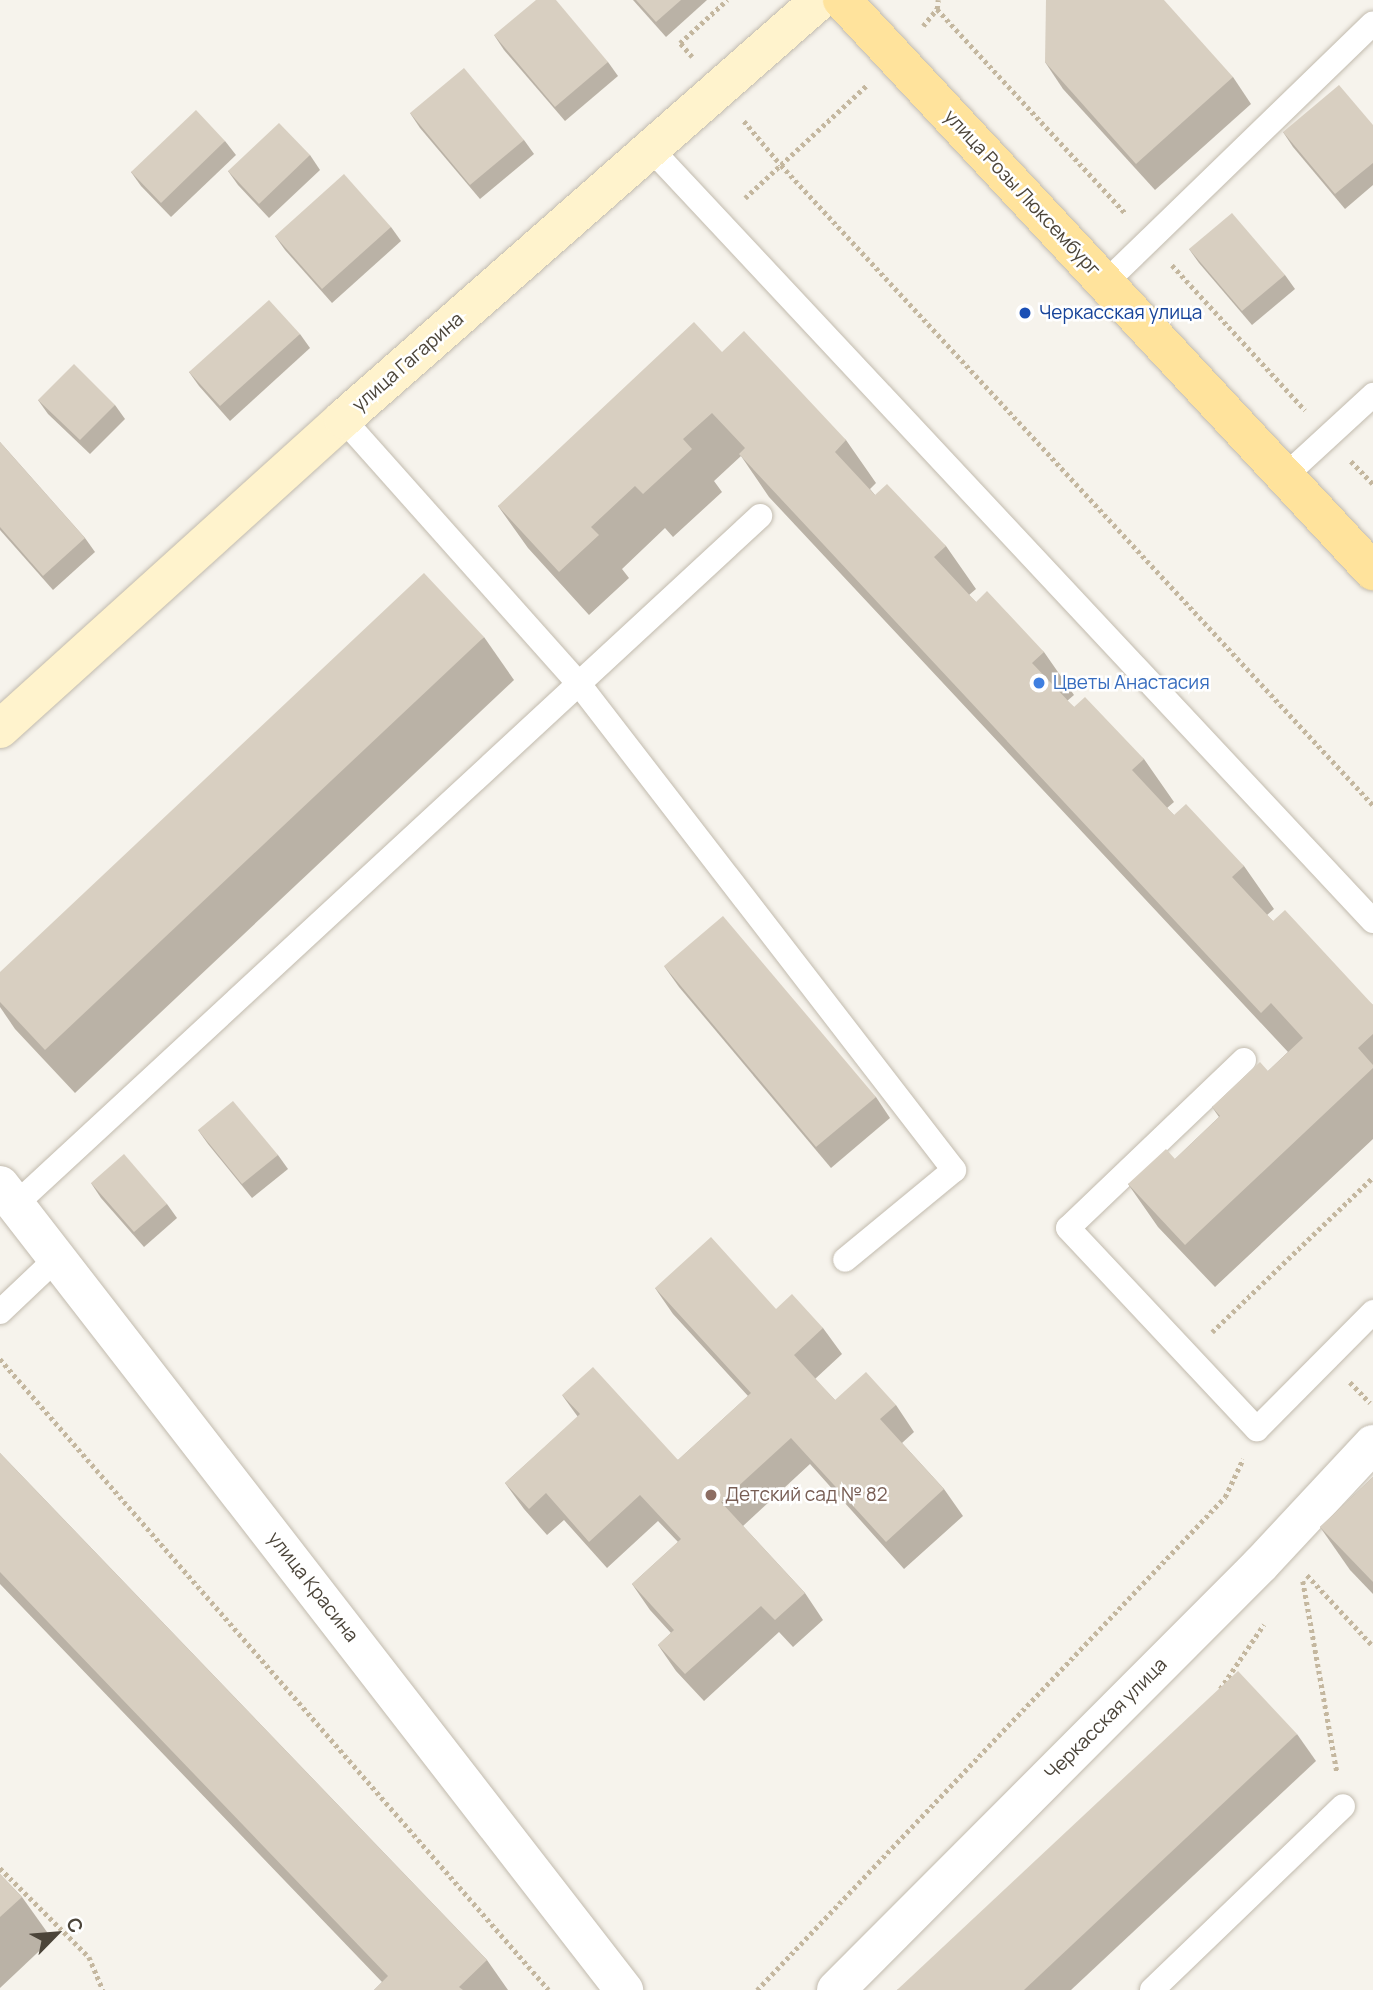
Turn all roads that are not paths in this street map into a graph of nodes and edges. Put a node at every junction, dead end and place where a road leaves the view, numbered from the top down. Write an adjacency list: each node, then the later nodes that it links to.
1 (820, 0): 4 (main road, улица Гагарина)
2 (842, 0): 5 (main road, улица Розы Люксембург)
3 (1373, 23): 5 (lane)
4 (651, 149): 7 (main road, улица Гагарина); 13 (lane)
5 (1105, 283): 8 (main road, улица Розы Люксембург)
6 (1373, 395): 8 (lane)
7 (342, 419): 11 (lane); 12 (main road, улица Гагарина)
8 (1285, 476): 10 (main road, улица Розы Люксембург)
9 (760, 516): 11 (lane)
10 (1373, 571)
11 (579, 684): 15 (lane); 17 (lane)
12 (0, 729)
13 (1373, 921)
14 (1244, 1060): 19 (lane)
15 (8, 1195): 16 (street, улица Красина)
16 (58, 1257): 18 (lane); 22 (street, улица Красина)
17 (845, 1261)
18 (0, 1312)
19 (1373, 1312)
20 (1373, 1444): 23 (street, Черкасская улица)
21 (1343, 1806): 24 (lane)
22 (624, 1990)
23 (836, 1990)
24 (1152, 1990)

